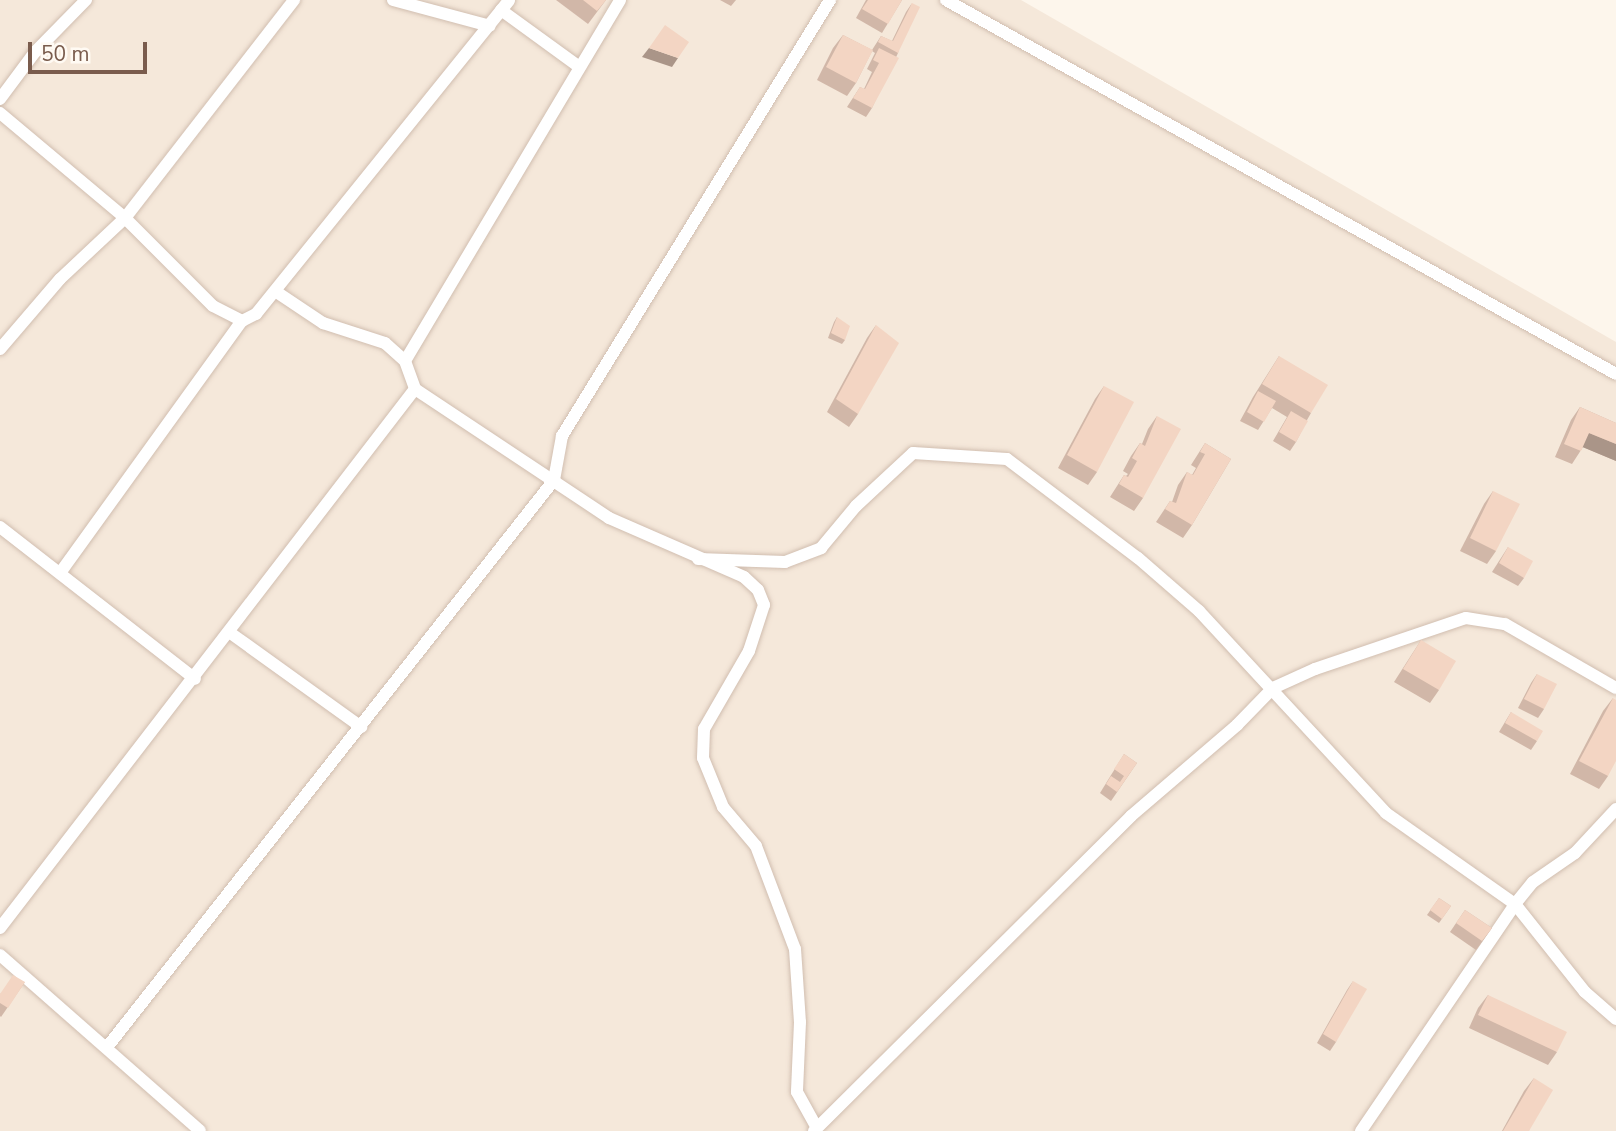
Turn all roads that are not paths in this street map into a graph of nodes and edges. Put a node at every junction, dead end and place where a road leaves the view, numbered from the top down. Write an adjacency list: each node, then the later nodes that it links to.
1 (86, 0): 10 (street)
2 (294, 0): 12 (street)
3 (393, 0): 8 (street)
4 (620, 0): 9 (street)
5 (830, 0): 19 (street)
6 (946, 0): 17 (street)
7 (505, 5): 8 (street); 9 (street)
8 (489, 26): 13 (street)
9 (578, 66): 16 (street)
10 (0, 99)
11 (0, 113): 12 (street)
12 (125, 218): 14 (street); 15 (street)
13 (275, 291): 14 (street); 16 (street)
14 (243, 321): 22 (street)
15 (0, 349)
16 (405, 361): 18 (street)
17 (1616, 374)
18 (415, 389): 19 (street); 23 (street)
19 (554, 480): 21 (street); 27 (street)
20 (0, 527): 22 (street)
21 (698, 559): 25 (street); 34 (street)
22 (60, 573): 24 (street)
23 (229, 632): 24 (street); 27 (street)
24 (195, 679): 30 (street)
25 (1273, 688): 26 (street); 29 (street); 34 (street)
26 (1616, 688)
27 (361, 727): 33 (street)
28 (1616, 809): 29 (street)
29 (1515, 904): 32 (street); 36 (street)
30 (0, 928)
31 (3, 960): 33 (street)
32 (1616, 1019)
33 (108, 1046): 35 (street)
34 (815, 1129)
35 (200, 1131)
36 (1361, 1131)

